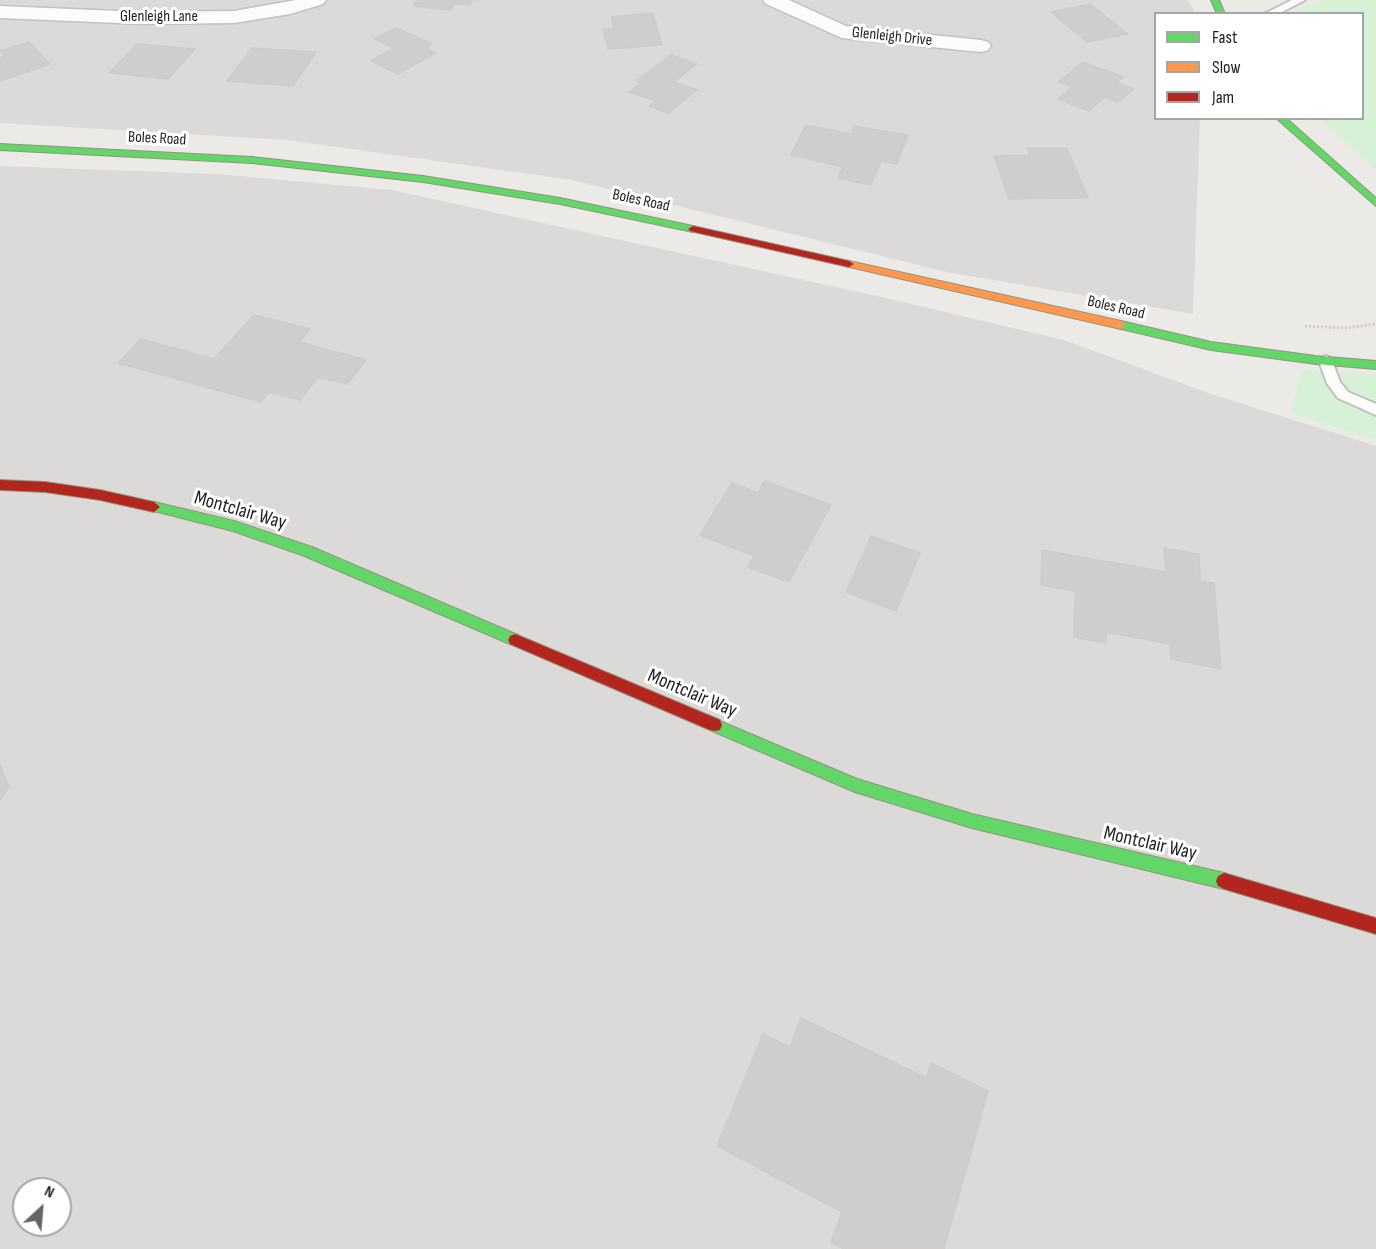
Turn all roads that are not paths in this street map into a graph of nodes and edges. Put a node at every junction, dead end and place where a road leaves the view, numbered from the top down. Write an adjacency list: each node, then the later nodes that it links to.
1 (316, 0): 4 (street, Glenleigh Lane)
2 (773, 0): 6 (street, Glenleigh Drive)
3 (1300, 0): 5 (lane)
4 (0, 12)
5 (1273, 12)
6 (981, 46)
7 (1282, 120): 9 (street)
8 (0, 147): 13 (street, Boles Road)
9 (1358, 187): 10 (street); 11 (street)
10 (1376, 198)
11 (1376, 203)
12 (1361, 350): 13 (street, Boles Road)
13 (1266, 352): 14 (street, Boles Road)
14 (1326, 362): 15 (street, Boles Road); 16 (lane)
15 (1376, 365)
16 (1376, 410)
17 (0, 485): 18 (street, Montclair Way)
18 (1376, 926)

